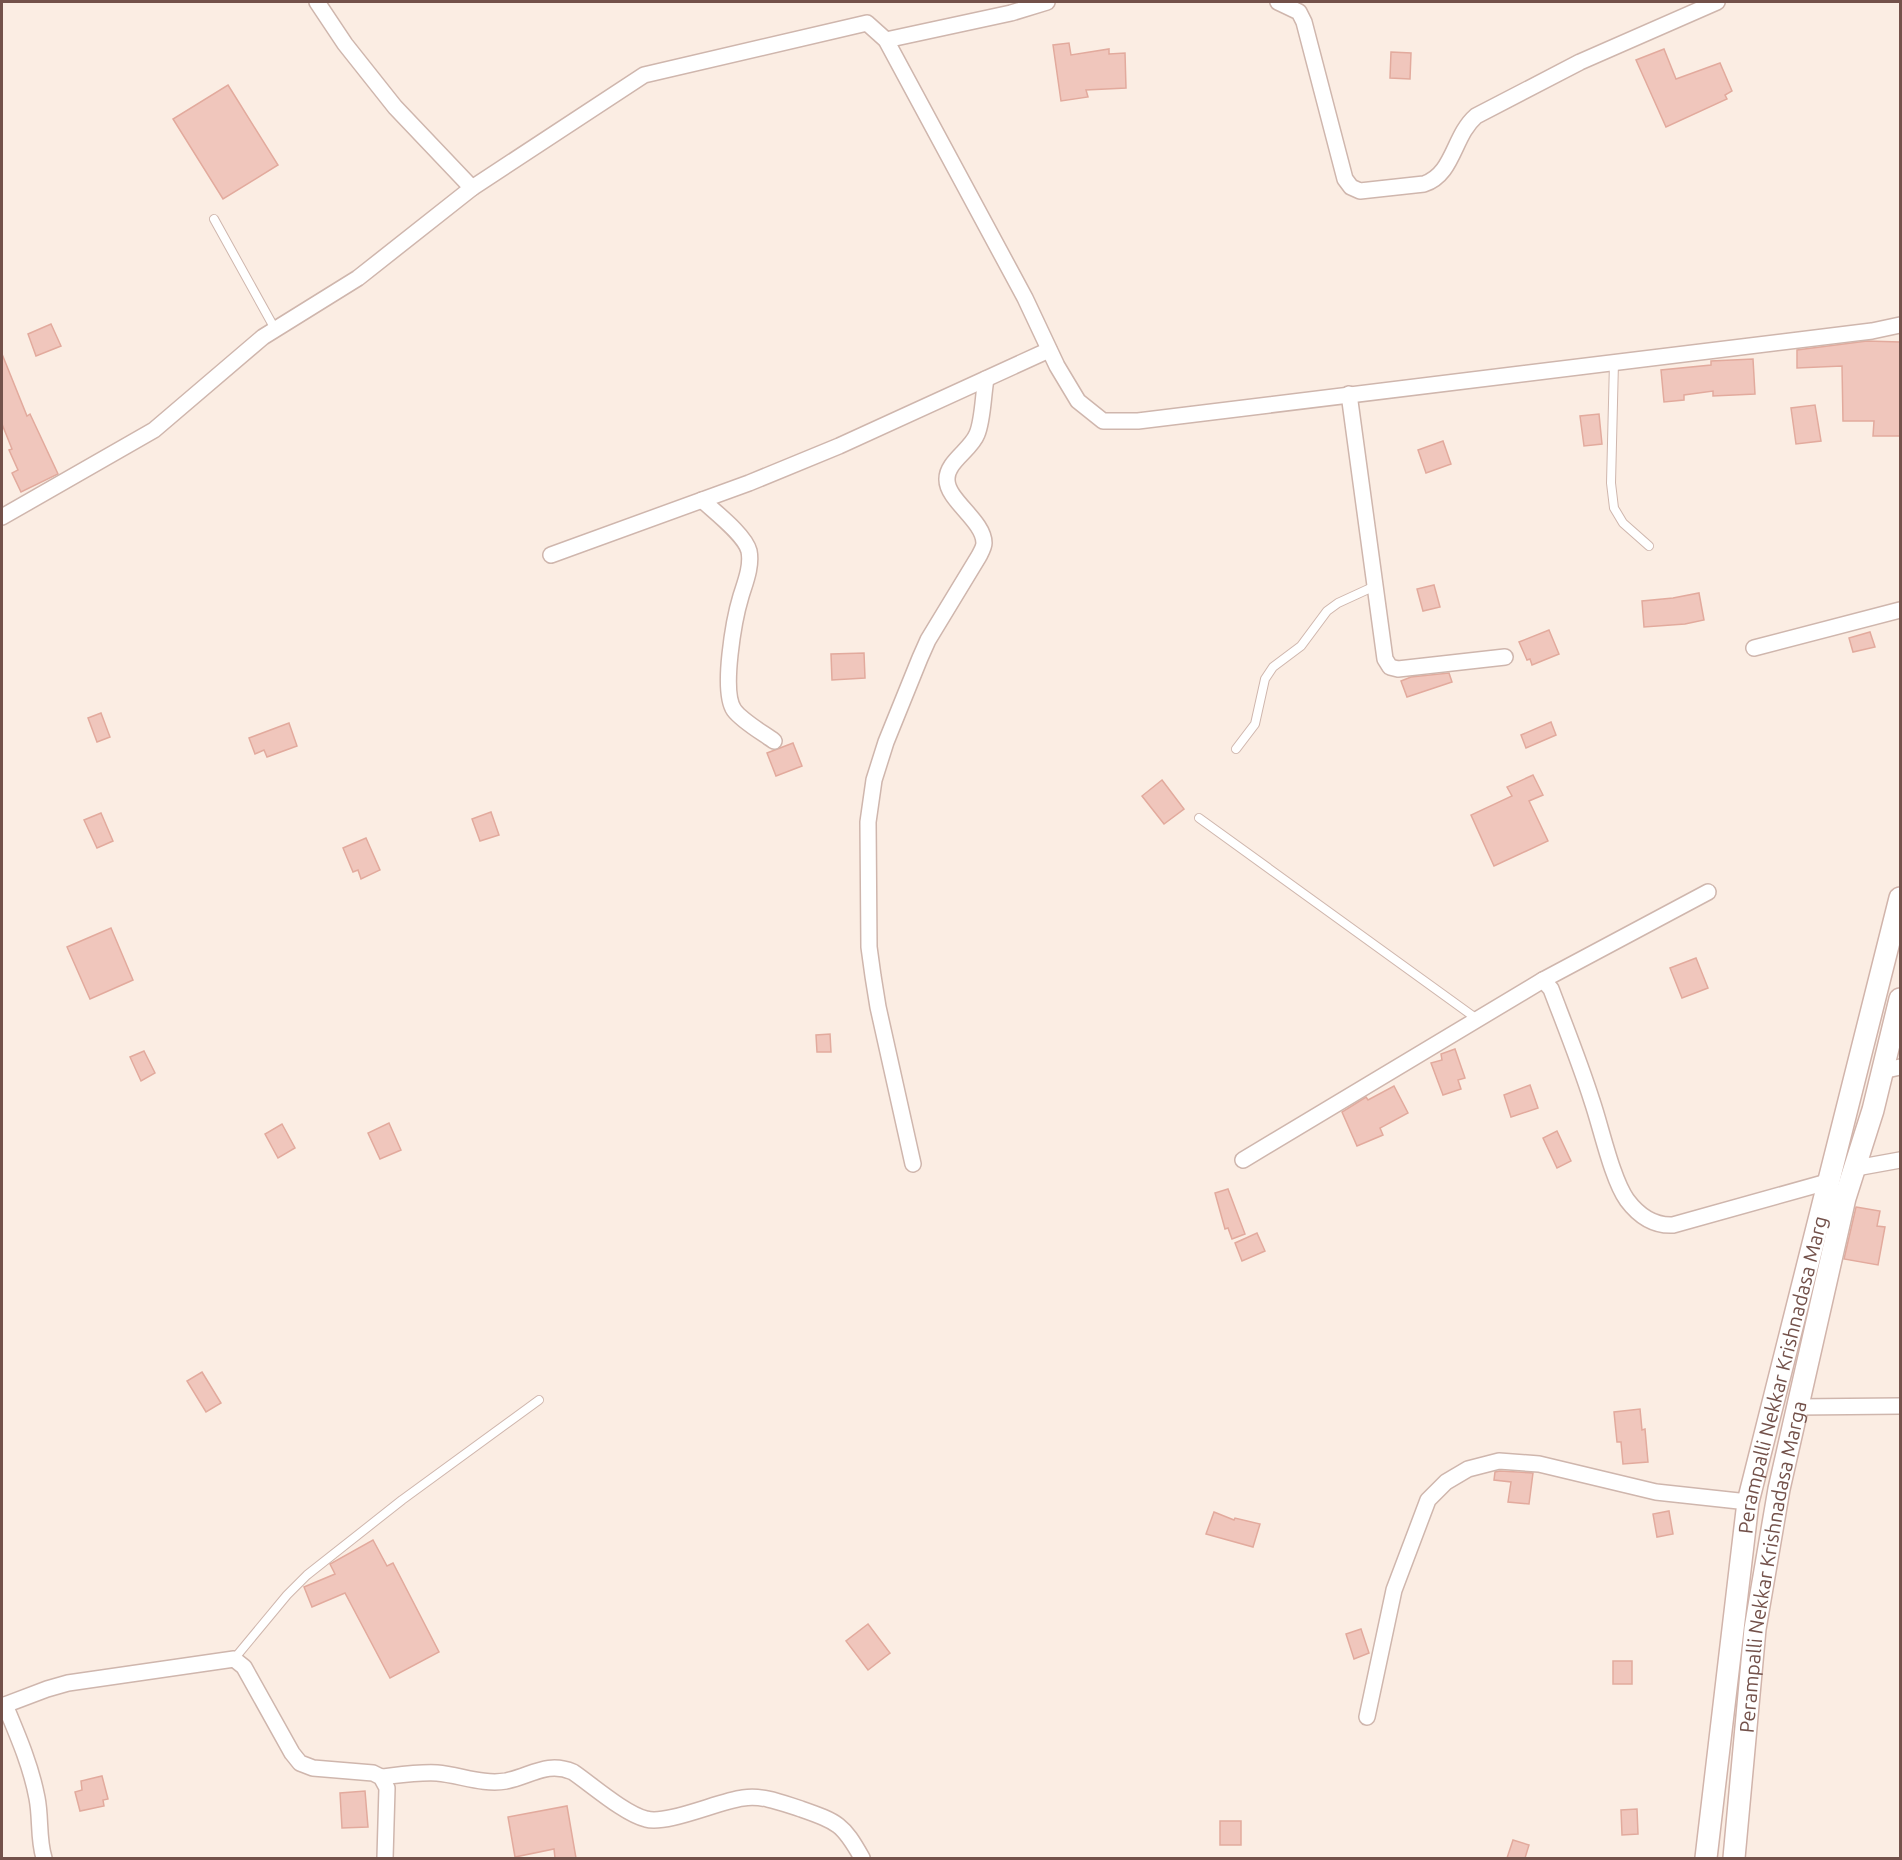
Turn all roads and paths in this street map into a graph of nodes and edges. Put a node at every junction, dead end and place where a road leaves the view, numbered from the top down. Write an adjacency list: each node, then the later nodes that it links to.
1 (317, 2): 6 (street)
2 (1047, 2): 5 (street)
3 (1278, 2): 4 (street)
4 (1717, 2)
5 (886, 40): 6 (street); 10 (street)
6 (472, 188): 9 (street)
7 (214, 219): 9 (lane)
8 (1900, 325): 11 (street)
9 (275, 329): 15 (street)
10 (1049, 350): 12 (street); 13 (street)
11 (1614, 362): 13 (street); 16 (lane)
12 (986, 379): 14 (street); 33 (street)
13 (1349, 394): 18 (street)
14 (702, 500): 17 (street); 22 (street)
15 (2, 517)
16 (1648, 546)
17 (551, 555)
18 (1375, 586): 21 (street); 23 (lane)
19 (1900, 610): 20 (street)
20 (1754, 648)
21 (1505, 657)
22 (774, 741)
23 (1236, 749)
24 (1199, 818): 29 (lane)
25 (1708, 892): 27 (street)
26 (1900, 898): 35 (main road, Perampalli Nekkar Krishnadasa Marg)
27 (1543, 980): 29 (street); 35 (street)
28 (1900, 999): 30 (main road, Perampalli Nekkar Krishnadasa Marga)
29 (1478, 1019): 31 (street)
30 (1891, 1069): 34 (main road, Perampalli Nekkar Krishnadasa Marga)
31 (1243, 1160)
32 (1900, 1160): 34 (street)
33 (913, 1164)
34 (1856, 1167): 38 (main road, Perampalli Nekkar Krishnadasa Marga)
35 (1827, 1182): 39 (main road, Perampalli Nekkar Krishnadasa Marg)
36 (539, 1400): 40 (lane)
37 (1900, 1406): 38 (street)
38 (1797, 1407): 48 (main road, Perampalli Nekkar Krishnadasa Marga)
39 (1748, 1502): 42 (street); 47 (main road, Perampalli Nekkar Krishnadasa Marg)
40 (234, 1659): 41 (street); 43 (street)
41 (3, 1706): 44 (street)
42 (1367, 1717)
43 (381, 1777): 45 (street); 46 (street)
44 (44, 1858)
45 (385, 1858)
46 (861, 1858)
47 (1706, 1858)
48 (1734, 1858)

